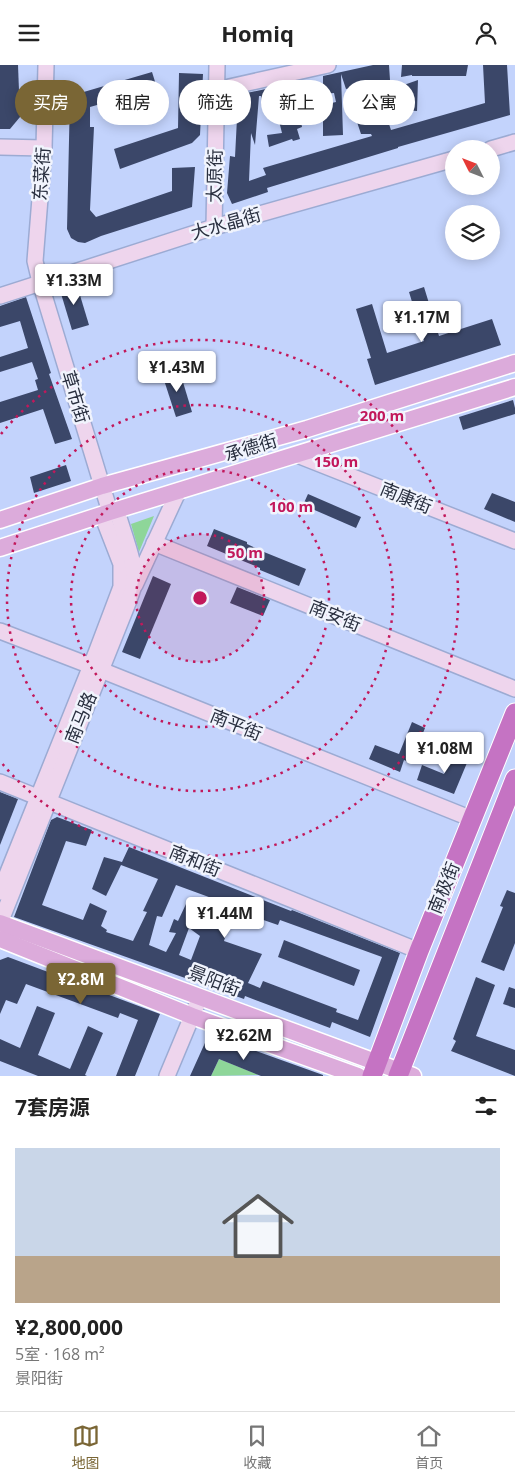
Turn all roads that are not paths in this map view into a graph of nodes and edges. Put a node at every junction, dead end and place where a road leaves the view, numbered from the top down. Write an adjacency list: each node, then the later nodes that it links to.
1 (46, 65): 10 (street, 东菜街)
2 (217, 65): 4 (street, 太原街)
3 (328, 65): 5 (street)
4 (216, 80)
5 (251, 82)
6 (215, 125): 12 (street, 太原街)
7 (515, 142): 8 (street)
8 (500, 146)
9 (0, 147): 10 (street)
10 (44, 148): 13 (street, 东菜街)
11 (445, 162): 12 (street, 大水晶街)
12 (214, 227): 13 (street, 大水晶街)
13 (40, 282): 14 (street, 大水晶街); 20 (street, 草市街)
14 (0, 296)
15 (515, 351): 19 (main road)
16 (515, 363): 19 (main road)
17 (515, 387): 18 (main road, 承德街)
18 (297, 455): 21 (main road, 承德街); 24 (street, 南康街)
19 (190, 462): 20 (main road)
20 (102, 486): 22 (street, 草市街); 23 (main road)
21 (178, 492): 22 (main road, 承德街); 25 (street)
22 (110, 513): 26 (main road, 承德街); 27 (street, 南马路); 29 (street, 南马路)
23 (0, 520)
24 (515, 541)
25 (154, 543): 27 (street); 30 (street, 南安街)
26 (0, 549)
27 (130, 595): 29 (street, 南马路)
28 (0, 631): 29 (street, 南平街)
29 (96, 668): 34 (street, 南马路); 35 (street, 南平街)
30 (515, 689)
31 (515, 713): 35 (highway, 南极街)
32 (515, 779): 43 (highway, 南极街)
33 (0, 782): 34 (street, 南和街)
34 (43, 800): 36 (street, 南马路); 37 (street, 南马路); 39 (street, 南和街)
35 (472, 819): 39 (highway, 南极街)
36 (0, 892)
37 (0, 923): 40 (main road, 景阳街)
38 (0, 939): 41 (main road)
39 (418, 951): 42 (highway, 南极街)
40 (200, 997): 41 (street); 42 (main road, 景阳街)
41 (192, 1016): 44 (street); 45 (main road)
42 (374, 1070): 43 (main road, 景阳街)
43 (404, 1074)
44 (167, 1076)
45 (358, 1076)

